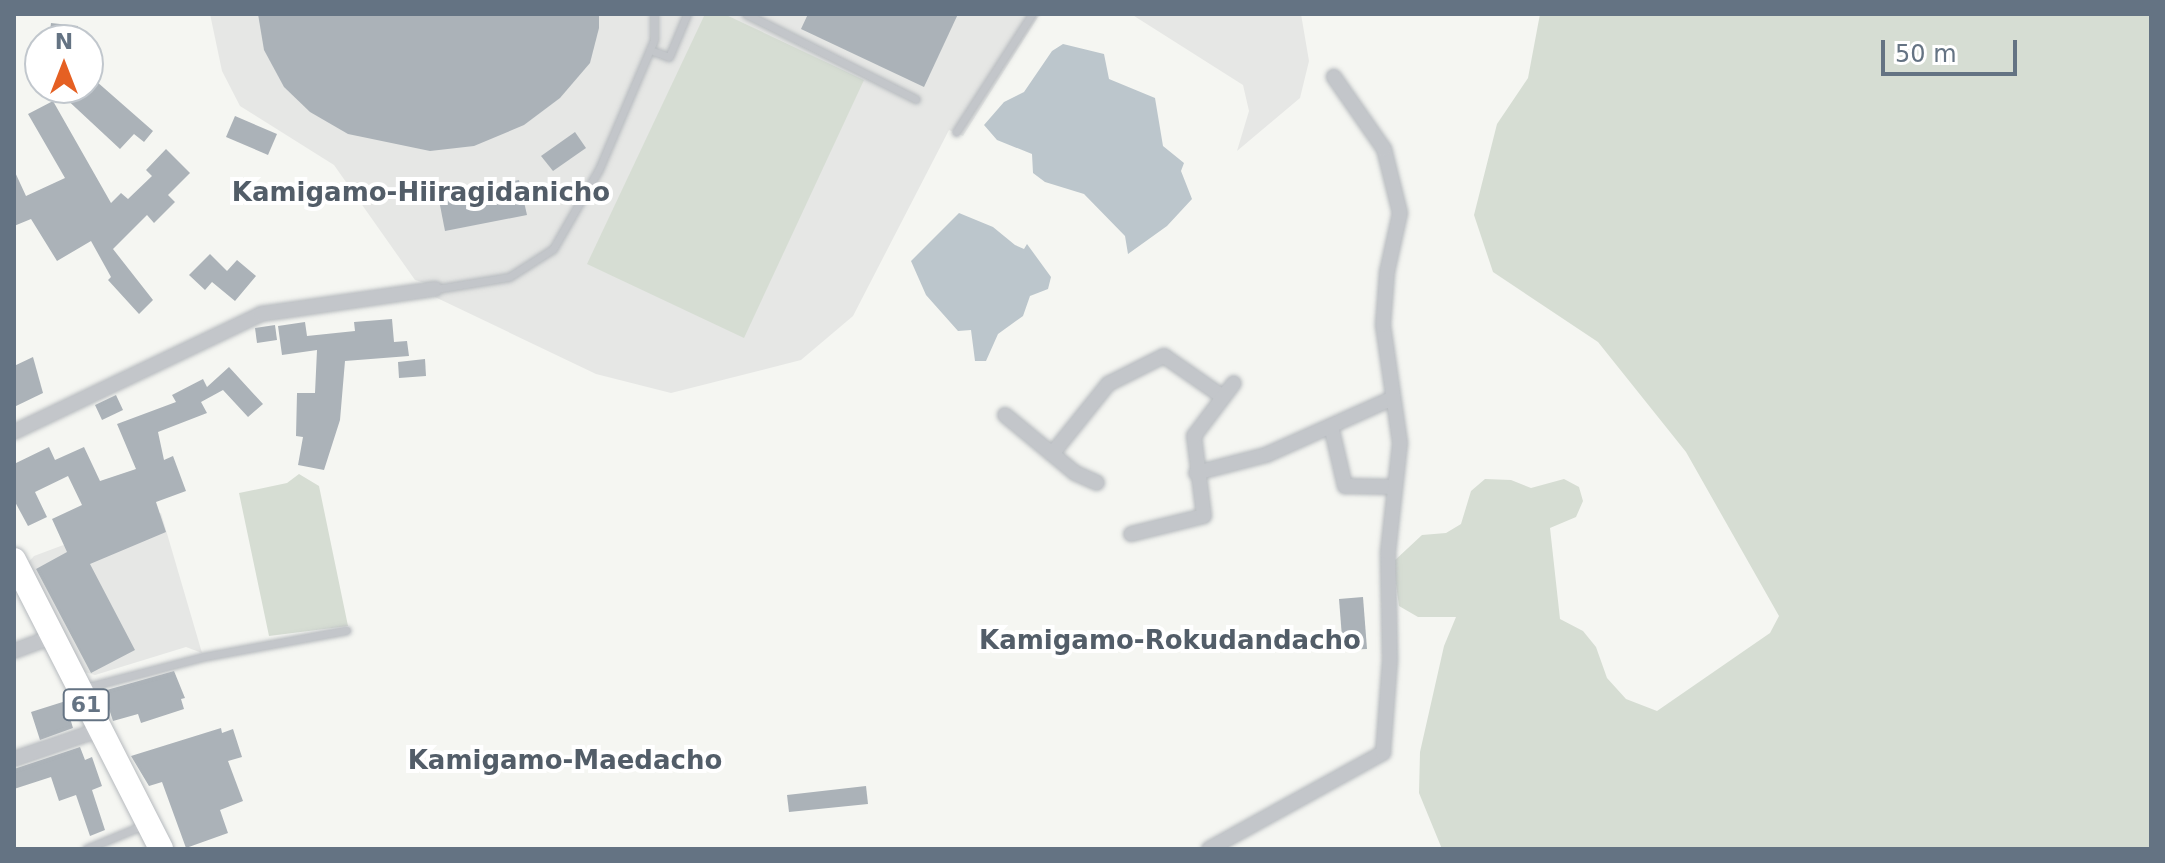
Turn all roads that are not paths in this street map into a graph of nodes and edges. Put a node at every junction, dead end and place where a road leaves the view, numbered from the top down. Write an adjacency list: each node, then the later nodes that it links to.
1 (654, 14): 5 (lane)
2 (687, 14): 5 (lane)
3 (746, 14): 7 (lane)
4 (1032, 14): 8 (lane)
5 (650, 50): 9 (lane)
6 (1334, 77): 12 (street)
7 (916, 99)
8 (956, 132)
9 (435, 289): 15 (street)
10 (1234, 383): 11 (street)
11 (1223, 397): 16 (street); 17 (street)
12 (1393, 398): 14 (street); 19 (street)
13 (1005, 415): 16 (street)
14 (1331, 426): 17 (street); 19 (street)
15 (14, 432)
16 (1052, 454): 18 (street)
17 (1196, 473): 20 (street)
18 (1097, 483)
19 (1395, 487): 31 (street)
20 (1131, 534)
21 (14, 560): 23 (main road, 61)
22 (347, 630): 25 (lane)
23 (52, 637): 24 (street); 25 (main road, 61)
24 (14, 651)
25 (78, 690): 26 (main road, 61)
26 (99, 730): 27 (street); 28 (main road, 61)
27 (14, 759)
28 (148, 823): 29 (lane); 30 (main road, 61)
29 (86, 849)
30 (161, 849)
31 (1209, 849)

